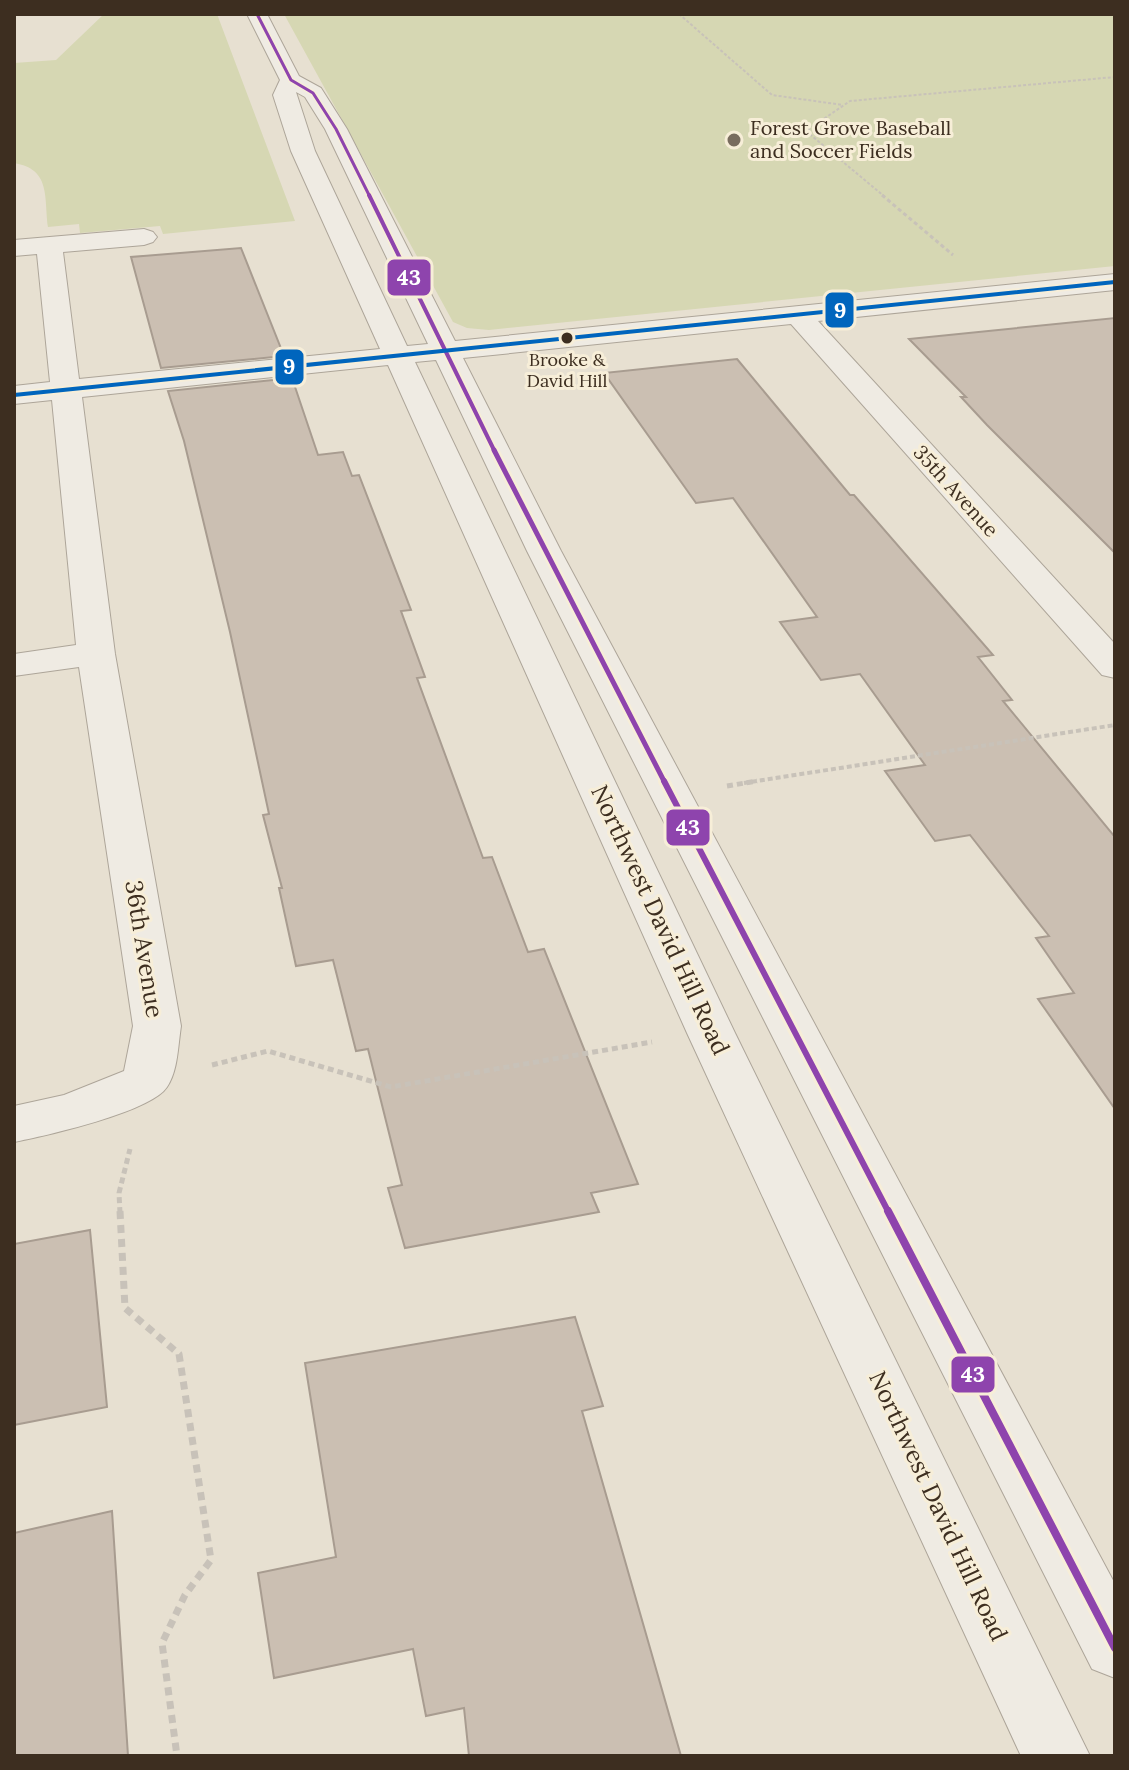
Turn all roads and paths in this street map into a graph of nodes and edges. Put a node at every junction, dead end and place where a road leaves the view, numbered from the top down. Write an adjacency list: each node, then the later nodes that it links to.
1 (257, 14): 4 (street, Northwest David Hill Road)
2 (679, 14): 5 (path)
3 (1115, 77): 5 (path)
4 (291, 80): 11 (street, Northwest David Hill Road); 12 (street, Northwest David Hill Road)
5 (844, 105): 9 (path)
6 (144, 237): 7 (street)
7 (31, 246): 13 (street, 36th Avenue)
8 (1115, 282): 9 (street)
9 (1000, 294): 10 (street)
10 (798, 315): 11 (street); 17 (street, 35th Avenue)
11 (447, 351): 12 (street); 19 (street, Northwest David Hill Road)
12 (399, 356): 13 (street); 20 (street, Northwest David Hill Road)
13 (68, 390): 14 (street); 15 (street, 36th Avenue)
14 (14, 395)
15 (96, 654): 16 (street); 21 (street, 36th Avenue)
16 (14, 665)
17 (1115, 667)
18 (1115, 725): 19 (path)
19 (671, 795): 23 (street, Northwest David Hill Road)
20 (711, 1033): 21 (path); 25 (street, Northwest David Hill Road)
21 (147, 1080): 22 (street); 24 (path)
22 (14, 1124)
23 (1115, 1648)
24 (177, 1756)
25 (1056, 1756)

